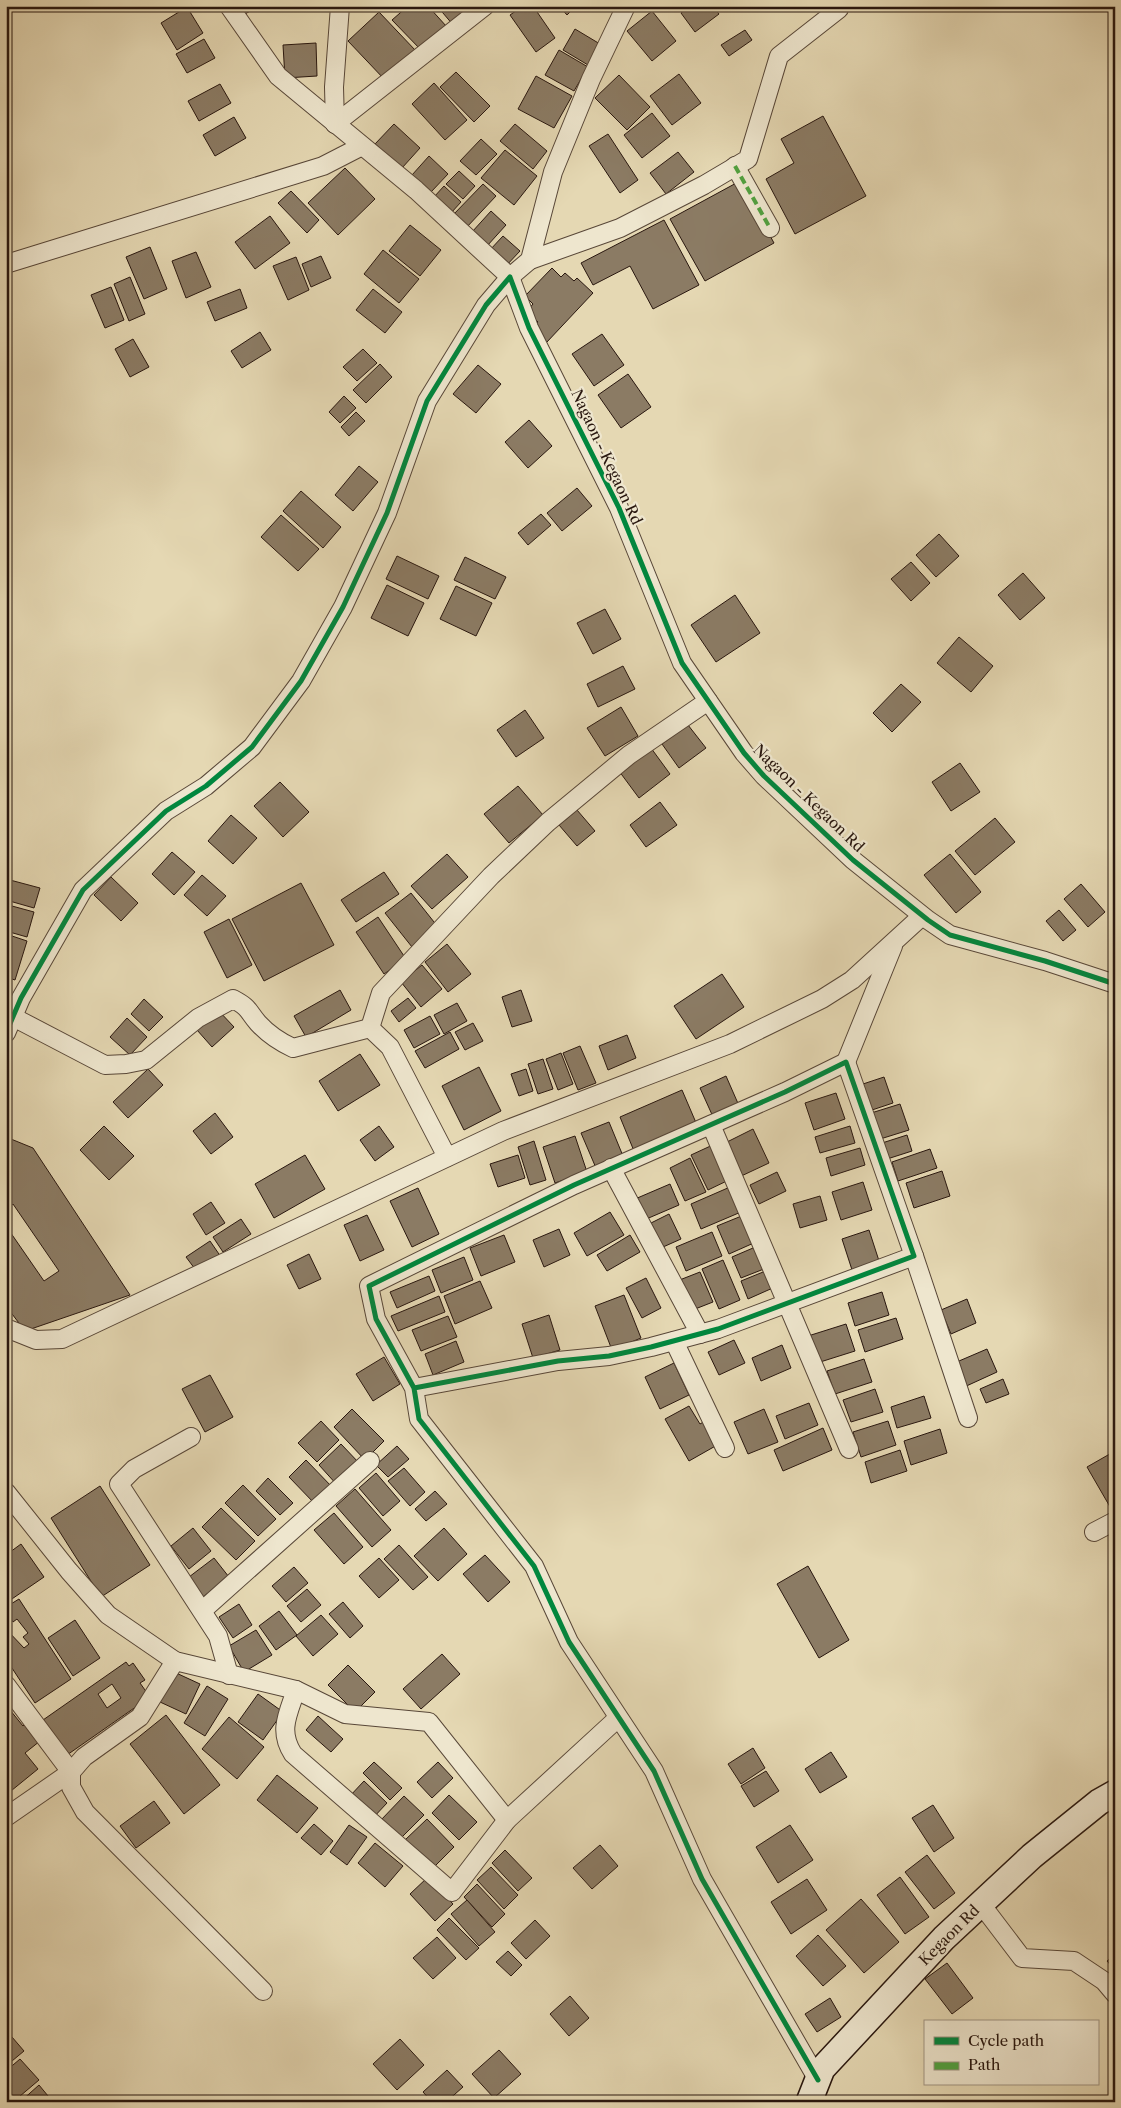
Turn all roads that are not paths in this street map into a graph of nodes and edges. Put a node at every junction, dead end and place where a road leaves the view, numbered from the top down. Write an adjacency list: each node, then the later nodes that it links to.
1 (228, 6): 6 (street)
2 (340, 6): 6 (street)
3 (485, 6): 6 (street)
4 (626, 6): 10 (street)
5 (839, 10): 8 (street)
6 (335, 124): 7 (street)
7 (362, 146): 11 (street); 12 (street)
8 (735, 166): 9 (street); 10 (street)
9 (770, 228)
10 (530, 260): 12 (street)
11 (6, 264)
12 (510, 276): 13 (street, Nagaon - Kegaon Rd); 17 (street)
13 (708, 701): 14 (street, Nagaon - Kegaon Rd); 18 (street)
14 (922, 916): 15 (street); 16 (street, Nagaon - Kegaon Rd)
15 (895, 941): 19 (street); 21 (street)
16 (1115, 984)
17 (10, 1025): 18 (street)
18 (370, 1028): 21 (street)
19 (846, 1062): 20 (street); 23 (street)
20 (711, 1125): 22 (street); 24 (street)
21 (447, 1158): 25 (street)
22 (611, 1168): 26 (street); 28 (street)
23 (914, 1256): 24 (street); 29 (street)
24 (787, 1304): 26 (street); 32 (street)
25 (6, 1328)
26 (700, 1334): 27 (street)
27 (674, 1341): 28 (street); 31 (street)
28 (414, 1388): 42 (street)
29 (968, 1418)
30 (191, 1437): 37 (street)
31 (725, 1448)
32 (849, 1449)
33 (370, 1461): 37 (street)
34 (6, 1492): 38 (street)
35 (1115, 1521): 36 (street)
36 (1094, 1532)
37 (202, 1610): 39 (street)
38 (175, 1661): 39 (street); 43 (street)
39 (229, 1675): 41 (street)
40 (6, 1685): 43 (street)
41 (296, 1690): 46 (street); 46 (street)
42 (618, 1718): 46 (street); 50 (street)
43 (71, 1772): 45 (street); 48 (street)
44 (1115, 1793): 47 (street, Kegaon Rd)
45 (6, 1817)
46 (507, 1820)
47 (981, 1904): 49 (street); 50 (street, Kegaon Rd)
48 (263, 1991)
49 (1115, 1994)
50 (813, 2091)

